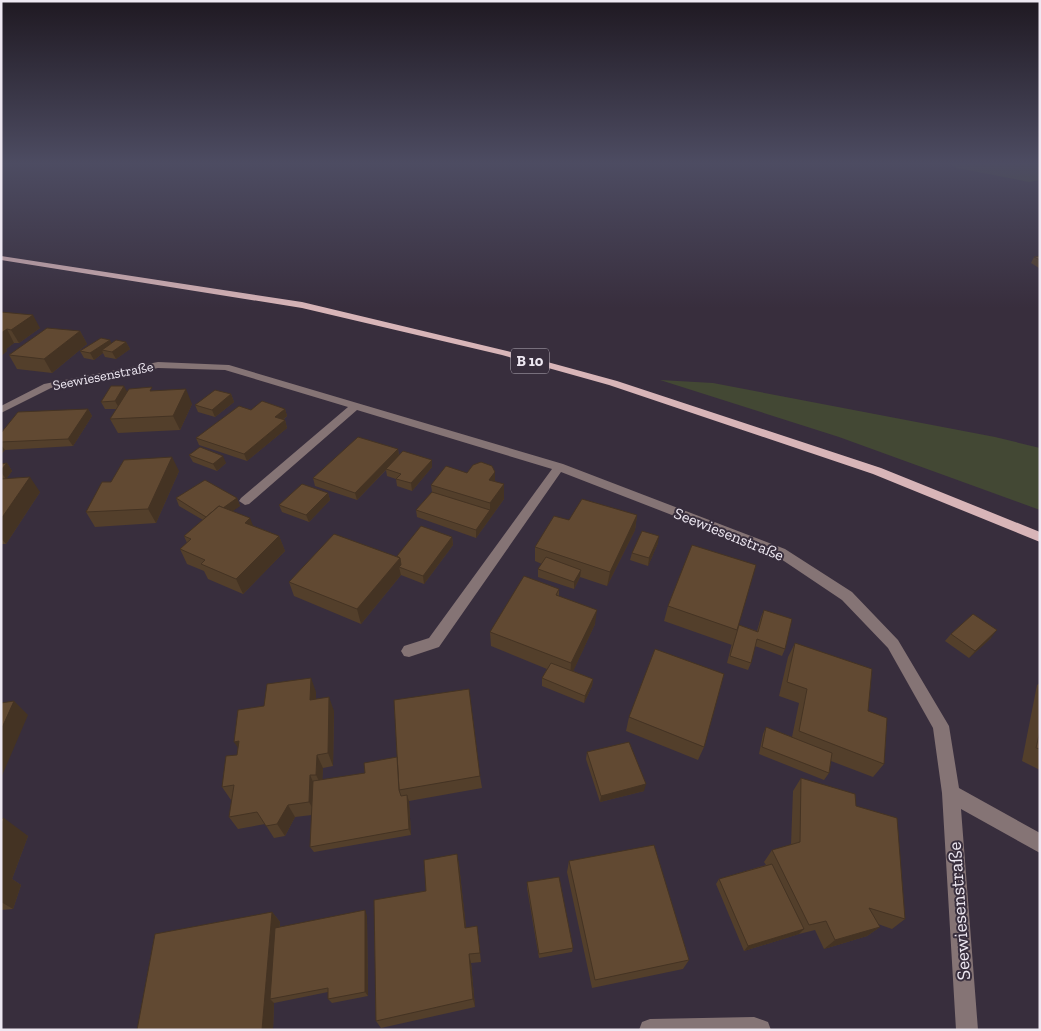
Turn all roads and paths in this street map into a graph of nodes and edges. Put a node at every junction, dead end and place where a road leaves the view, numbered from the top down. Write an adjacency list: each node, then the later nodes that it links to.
1 (1, 258): 6 (main road, B 10)
2 (355, 406): 3 (street, Seewiesenstraße); 4 (street, Seewiesenstraße); 5 (street)
3 (1, 410)
4 (558, 467): 7 (street); 8 (street, Seewiesenstraße)
5 (246, 501)
6 (1040, 537)
7 (409, 651)
8 (951, 793): 9 (street); 12 (street, Seewiesenstraße)
9 (1040, 844)
10 (650, 1030): 11 (street)
11 (760, 1030)
12 (967, 1030)

